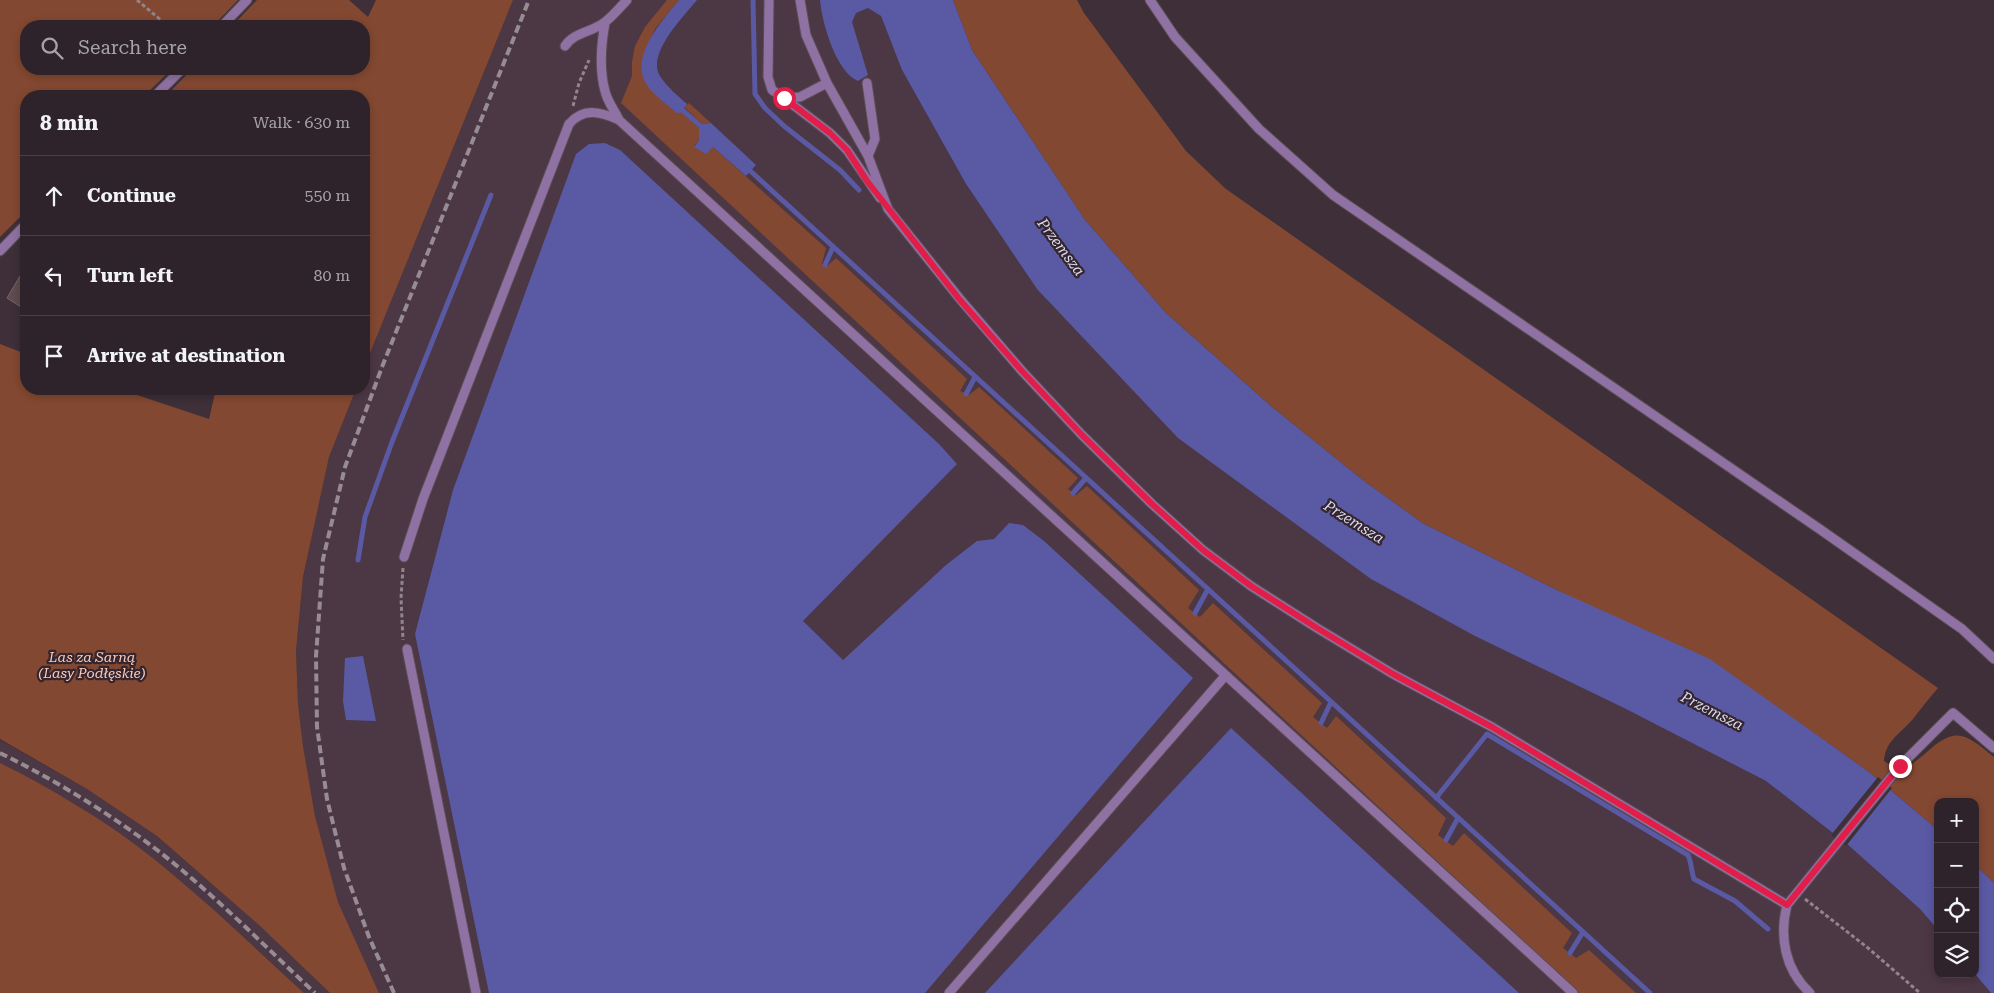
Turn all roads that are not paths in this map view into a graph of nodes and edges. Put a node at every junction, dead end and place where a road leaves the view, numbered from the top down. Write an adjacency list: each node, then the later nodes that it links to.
1 (247, 0): 6 (lane)
2 (627, 0): 7 (lane)
3 (769, 0): 13 (lane)
4 (800, 0): 11 (lane)
5 (1150, 0): 21 (lane)
6 (228, 20)
7 (605, 23): 8 (lane); 14 (lane)
8 (565, 46)
9 (176, 75): 12 (lane)
10 (867, 83): 15 (lane)
11 (827, 84): 13 (lane); 15 (lane)
12 (161, 90)
13 (784, 98): 16 (lane)
14 (619, 120): 19 (lane); 22 (lane)
15 (868, 156): 16 (lane)
16 (888, 208): 24 (lane)
17 (20, 230): 18 (lane)
18 (0, 251)
19 (404, 557)
20 (407, 649): 25 (lane)
21 (1994, 659)
22 (1225, 676): 26 (lane); 27 (lane)
23 (1994, 748): 24 (lane)
24 (1787, 905): 28 (lane)
25 (476, 993)
26 (949, 993)
27 (1573, 993)
28 (1810, 993)

